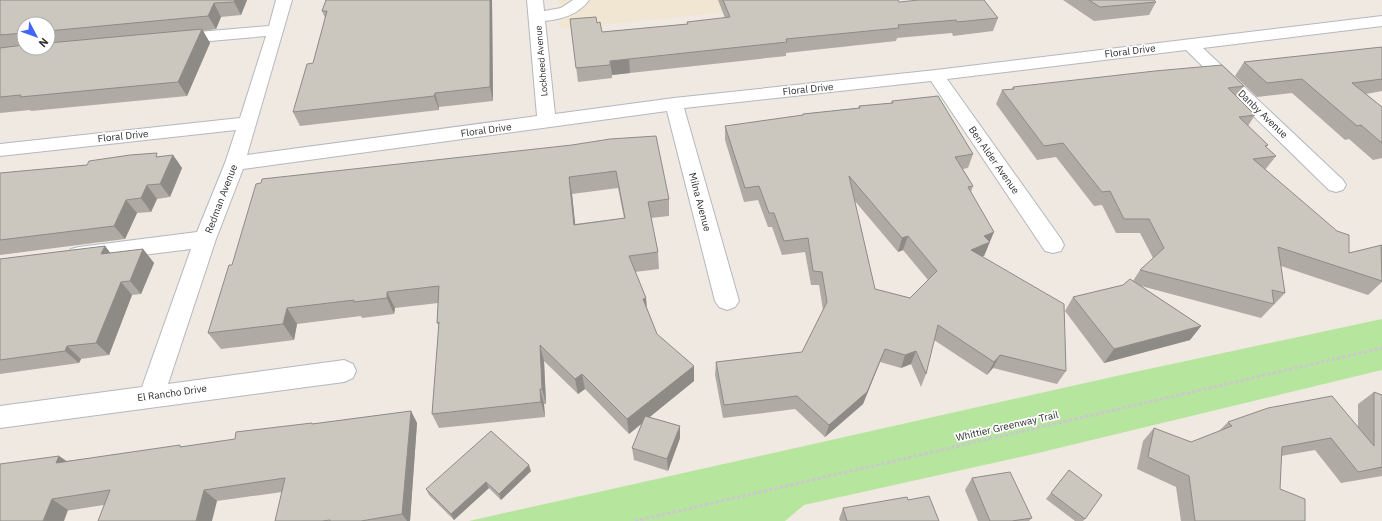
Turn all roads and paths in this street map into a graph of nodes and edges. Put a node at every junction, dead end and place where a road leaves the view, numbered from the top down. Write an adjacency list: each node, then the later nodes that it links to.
1 (284, 0): 6 (street, Redman Avenue)
2 (535, 0): 4 (street, Lockheed Avenue)
3 (581, 0): 4 (street)
4 (537, 17): 11 (street, Lockheed Avenue)
5 (1382, 21): 8 (street, Floral Drive)
6 (276, 30): 7 (street); 12 (street, Redman Avenue)
7 (158, 41)
8 (1190, 44): 9 (street, Floral Drive); 15 (street, Danby Avenue)
9 (936, 75): 10 (street, Floral Drive); 17 (street, Ben Alder Avenue)
10 (674, 104): 11 (street, Floral Drive); 19 (street, Milna Avenue)
11 (546, 122): 14 (street, Floral Drive)
12 (247, 123): 13 (street, Floral Drive); 14 (street, Redman Avenue)
13 (0, 150)
14 (234, 163): 16 (street, Redman Avenue)
15 (1336, 185)
16 (205, 239): 18 (street); 22 (street, Redman Avenue)
17 (1053, 245)
18 (63, 256)
19 (727, 301)
20 (1382, 348): 24 (path, Whittier Greenway Trail)
21 (344, 371): 22 (street, El Rancho Drive)
22 (150, 396): 23 (street, El Rancho Drive)
23 (0, 417)
24 (635, 521)

